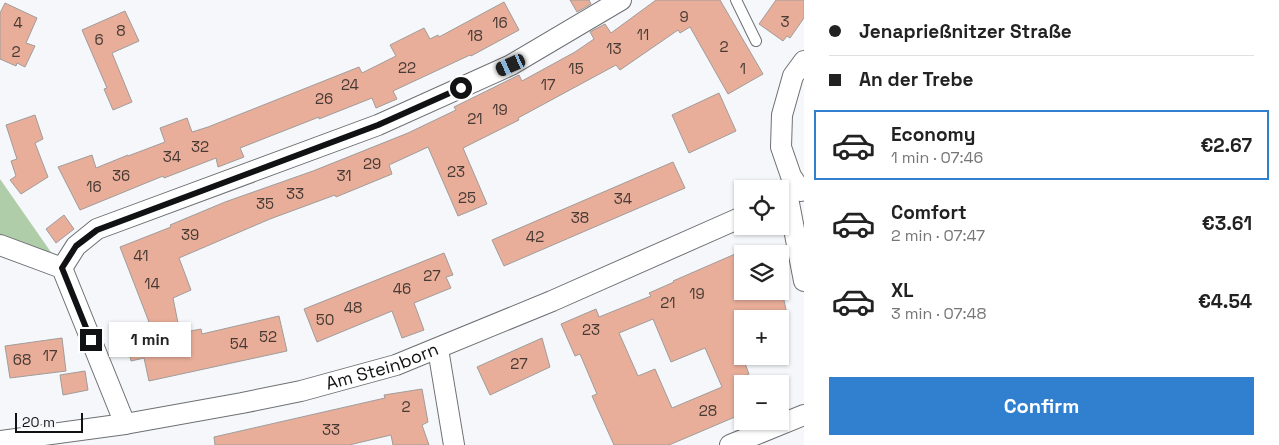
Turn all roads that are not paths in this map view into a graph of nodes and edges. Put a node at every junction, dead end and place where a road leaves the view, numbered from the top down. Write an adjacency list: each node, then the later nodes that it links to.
1 (621, 0): 8 (street)
2 (736, 0): 3 (lane)
3 (756, 41)
4 (804, 61): 5 (street)
5 (793, 195): 9 (street)
6 (734, 221): 10 (street, Am Steinborn)
7 (0, 245): 8 (street)
8 (62, 268): 12 (street)
9 (804, 281)
10 (438, 349): 12 (street, Am Steinborn); 14 (street)
11 (804, 415): 15 (street)
12 (125, 424): 13 (street, Am Steinborn)
13 (0, 441)
14 (454, 445)
15 (730, 445)

